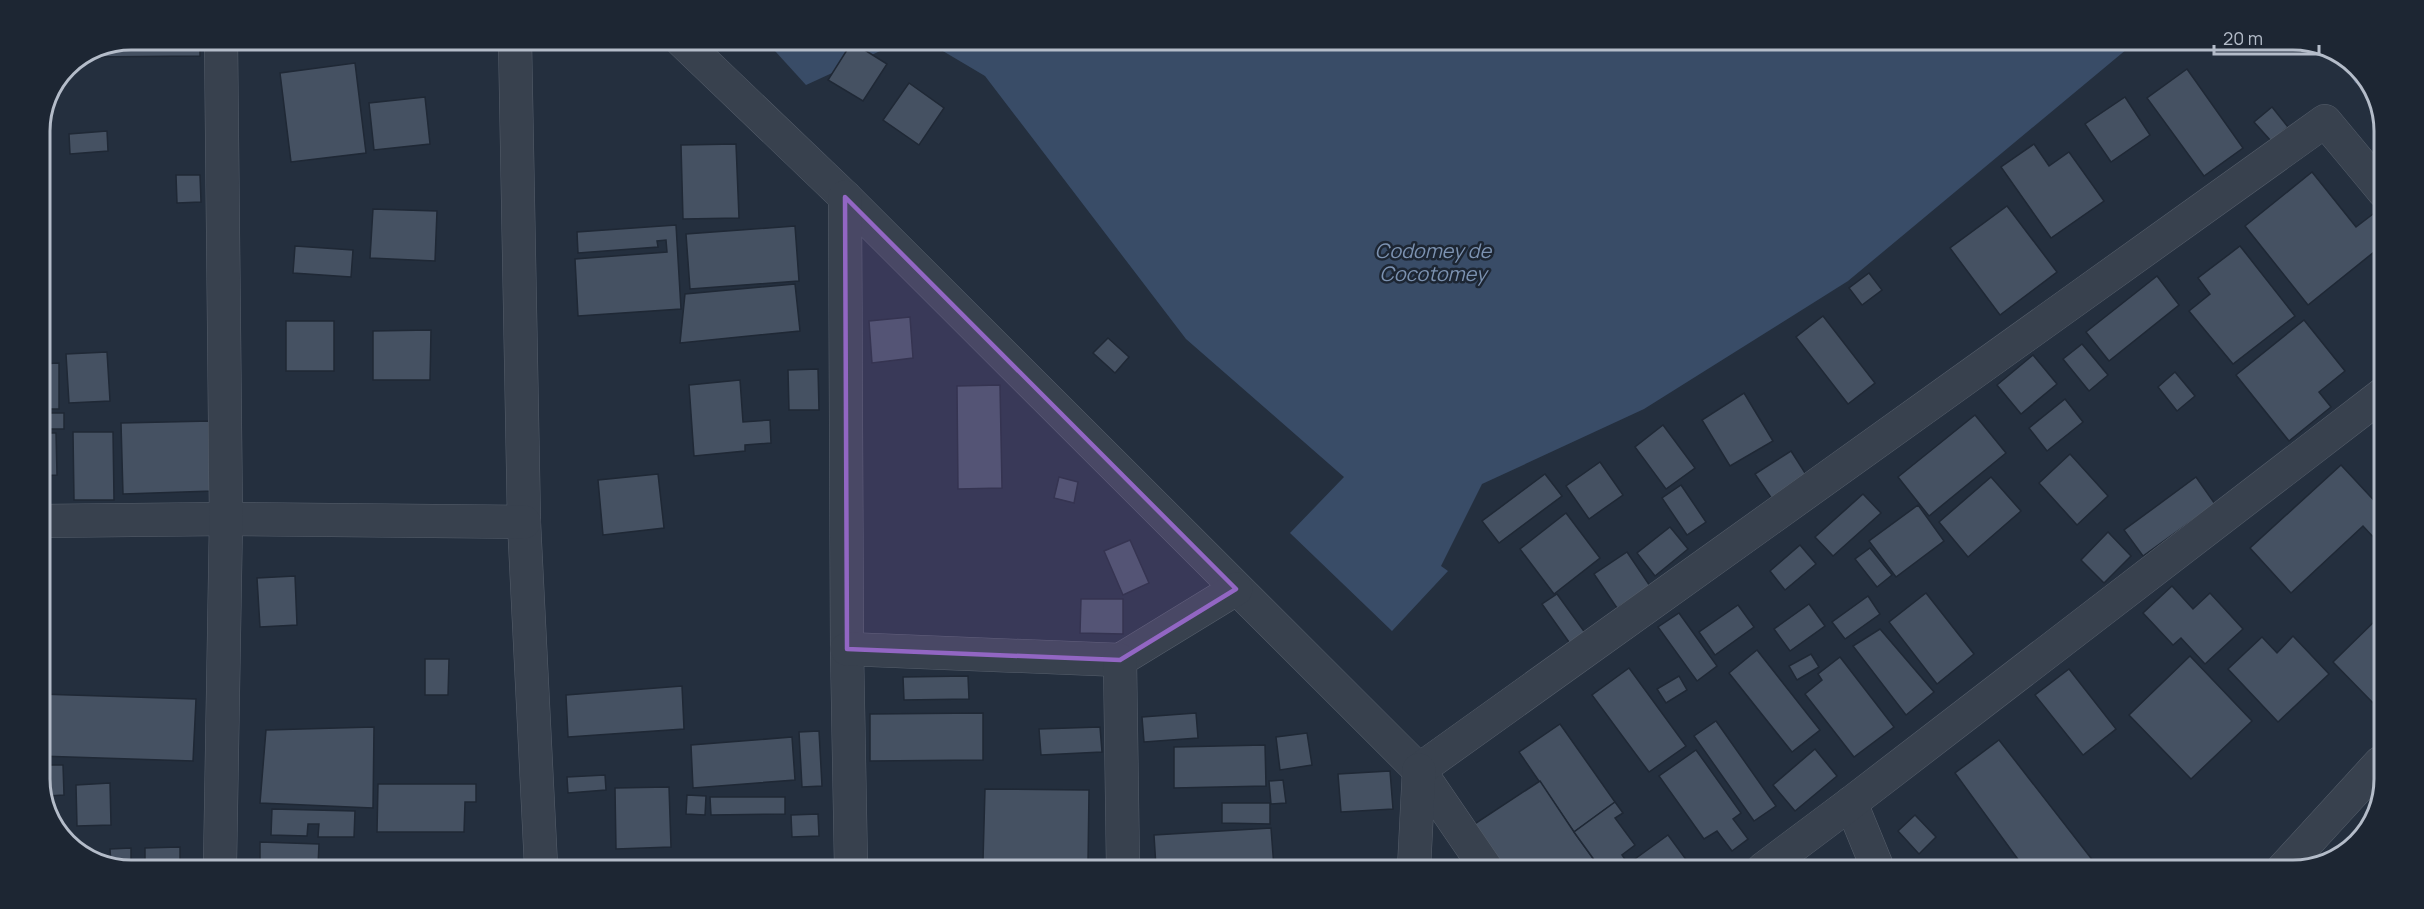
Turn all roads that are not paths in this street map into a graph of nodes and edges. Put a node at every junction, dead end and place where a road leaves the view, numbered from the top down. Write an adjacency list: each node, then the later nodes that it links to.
1 (221, 50): 7 (street)
2 (515, 50): 9 (street)
3 (691, 50): 5 (street)
4 (2374, 180): 13 (street)
5 (845, 197): 10 (street); 11 (street)
6 (2374, 401): 15 (street)
7 (226, 519): 8 (street); 9 (street); 16 (street)
8 (50, 521)
9 (524, 522): 17 (street)
10 (1236, 589): 12 (street); 13 (street)
11 (847, 649): 12 (street); 18 (street)
12 (1120, 660): 19 (street)
13 (1419, 770): 20 (street); 21 (street)
14 (2374, 770): 24 (street)
15 (1851, 803): 22 (street); 23 (street)
16 (220, 860)
17 (541, 860)
18 (851, 860)
19 (1123, 860)
20 (1414, 860)
21 (1481, 860)
22 (1775, 860)
23 (1874, 860)
24 (2291, 860)

